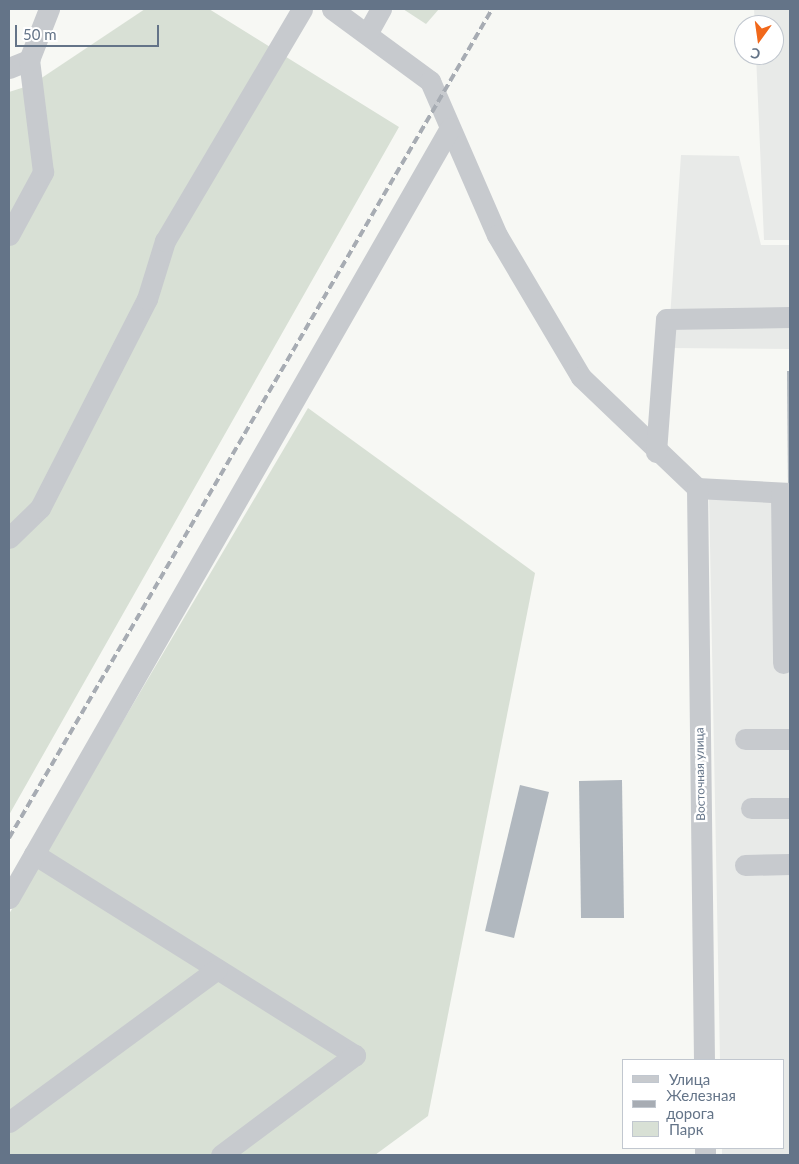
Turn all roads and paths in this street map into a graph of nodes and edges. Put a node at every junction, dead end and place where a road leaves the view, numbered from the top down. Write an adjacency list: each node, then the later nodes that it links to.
1 (49, 9): 6 (street)
2 (302, 9): 14 (street)
3 (332, 9): 5 (street)
4 (381, 9): 5 (street)
5 (366, 34): 8 (street)
6 (30, 60): 7 (street); 9 (street)
7 (9, 68)
8 (450, 128): 11 (street); 20 (street)
9 (9, 235)
10 (790, 317): 11 (street)
11 (656, 452): 12 (street)
12 (697, 488): 13 (street); 25 (street, Восточная улица)
13 (786, 493): 15 (street)
14 (9, 538)
15 (784, 663)
16 (790, 738): 17 (street)
17 (745, 739)
18 (751, 808): 19 (street)
19 (790, 808)
20 (34, 854): 23 (street); 24 (street)
21 (790, 864): 22 (street)
22 (745, 865)
23 (9, 898)
24 (217, 969): 26 (street); 27 (street)
25 (704, 1059)
26 (9, 1122)
27 (221, 1155)

